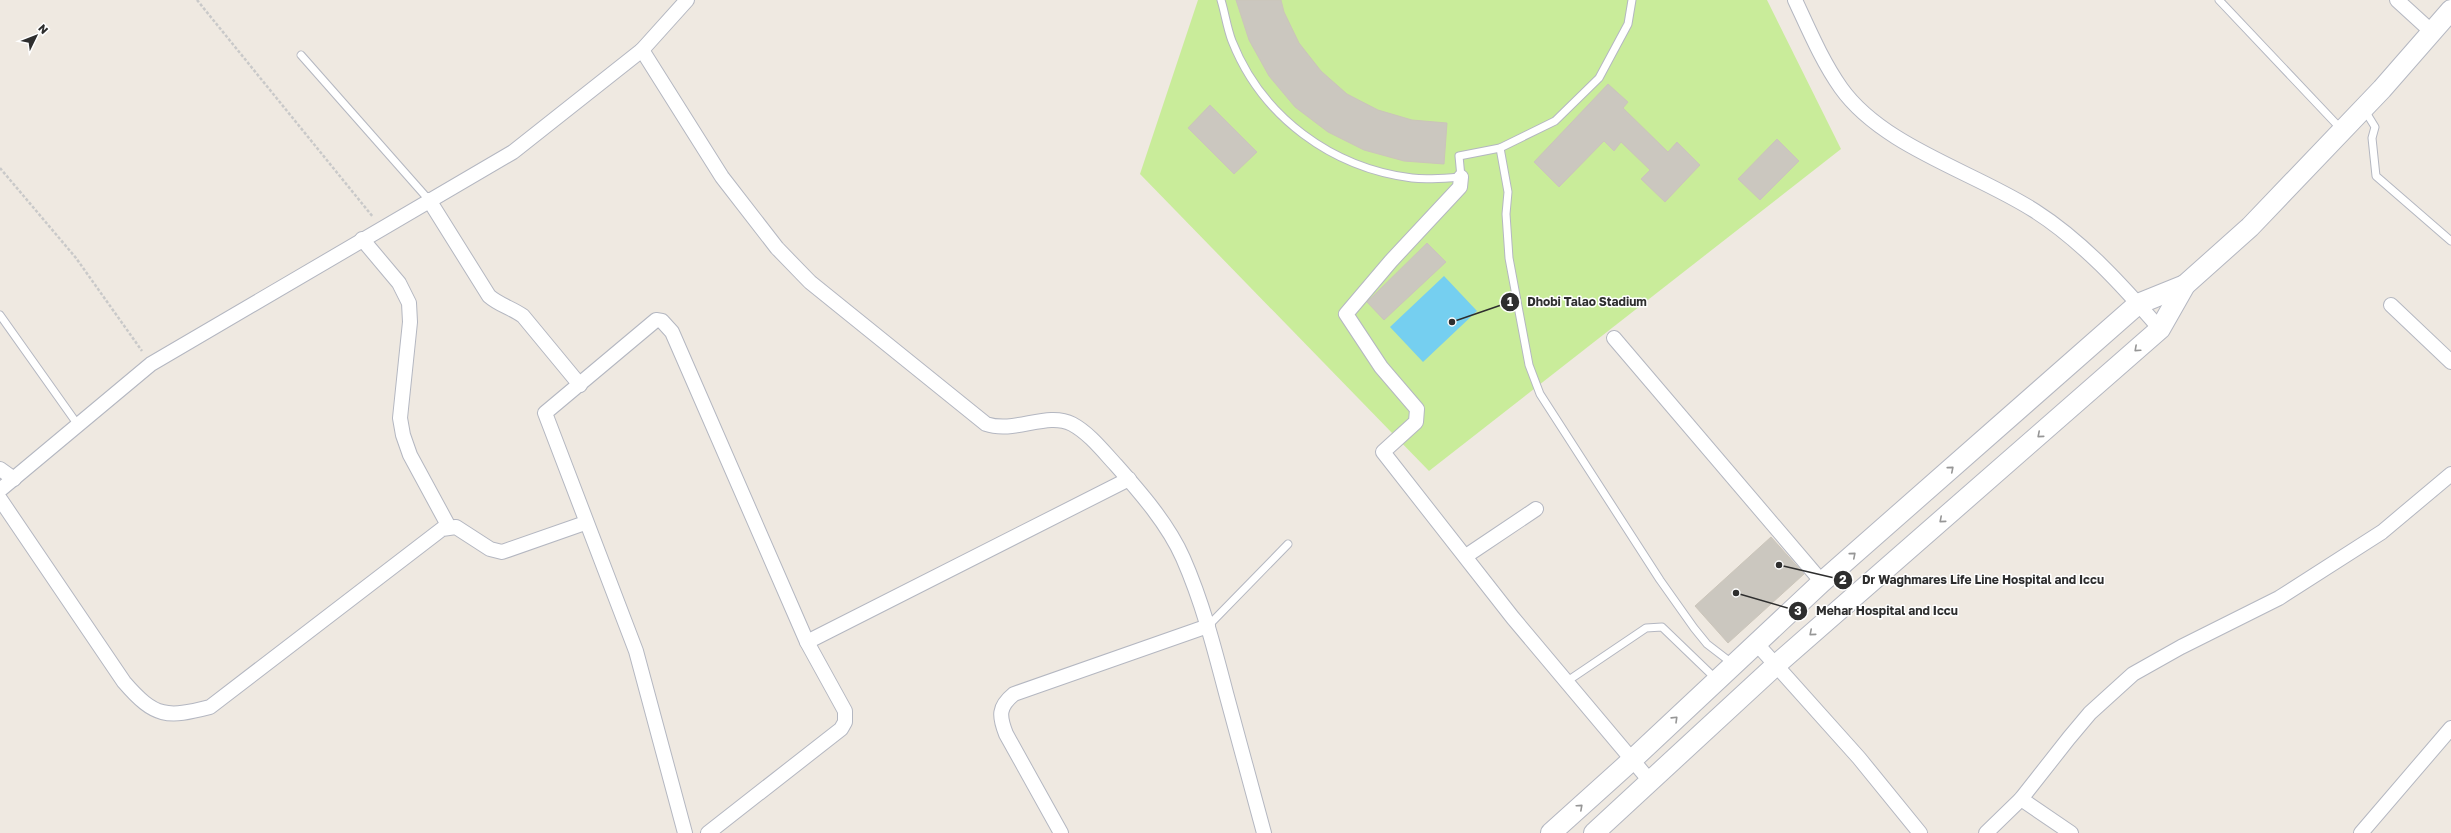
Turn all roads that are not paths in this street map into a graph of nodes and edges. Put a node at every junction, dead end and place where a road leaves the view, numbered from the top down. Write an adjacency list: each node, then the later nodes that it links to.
1 (687, 0): 9 (street)
2 (1221, 0): 14 (lane)
3 (1632, 0): 13 (lane)
4 (1795, 0): 19 (street)
5 (2220, 0): 12 (lane)
6 (2397, 0): 8 (street)
7 (2451, 10): 8 (street)
8 (2432, 32): 11 (street)
9 (642, 50): 15 (street); 30 (street)
10 (301, 55): 15 (lane)
11 (2363, 108): 12 (street); 17 (lane)
12 (2342, 130): 18 (street)
13 (1500, 148): 14 (lane); 42 (lane)
14 (1461, 178): 37 (street)
15 (430, 200): 16 (street); 25 (street)
16 (362, 239): 26 (street); 35 (street)
17 (2451, 241)
18 (2185, 285): 19 (street); 22 (street)
19 (2138, 304): 22 (street); 38 (street, one-way to 19)
20 (2391, 305): 24 (street)
21 (0, 316): 26 (lane)
22 (2160, 329): 43 (street, one-way to 43)
23 (1614, 338): 38 (street)
24 (2451, 362)
25 (580, 385): 34 (street); 40 (street)
26 (78, 425): 29 (street)
27 (0, 469): 29 (street)
28 (2451, 474): 49 (street)
29 (14, 478): 31 (street)
30 (1129, 479): 39 (street); 40 (street)
31 (0, 490)
32 (0, 499): 35 (street)
33 (1536, 509): 37 (street)
34 (585, 523): 35 (street); 50 (street)
35 (449, 526)
36 (1288, 544): 39 (lane)
37 (1466, 556): 45 (street)
38 (1822, 582): 41 (street)
39 (1208, 626): 52 (street); 53 (street)
40 (807, 642): 51 (street)
41 (1756, 643): 42 (street); 43 (street)
42 (1733, 664): 44 (street)
43 (1776, 665): 48 (street); 56 (street)
44 (1716, 680): 45 (lane); 47 (street, one-way to 44)
45 (1566, 682): 47 (street)
46 (2451, 728): 59 (street)
47 (1632, 760): 48 (street); 54 (street, one-way to 47)
48 (1650, 781): 55 (street)
49 (2021, 800): 57 (street); 58 (street)
50 (685, 833)
51 (708, 833)
52 (1061, 833)
53 (1264, 833)
54 (1551, 833)
55 (1594, 833)
56 (1920, 833)
57 (1986, 833)
58 (2071, 833)
59 (2361, 833)

